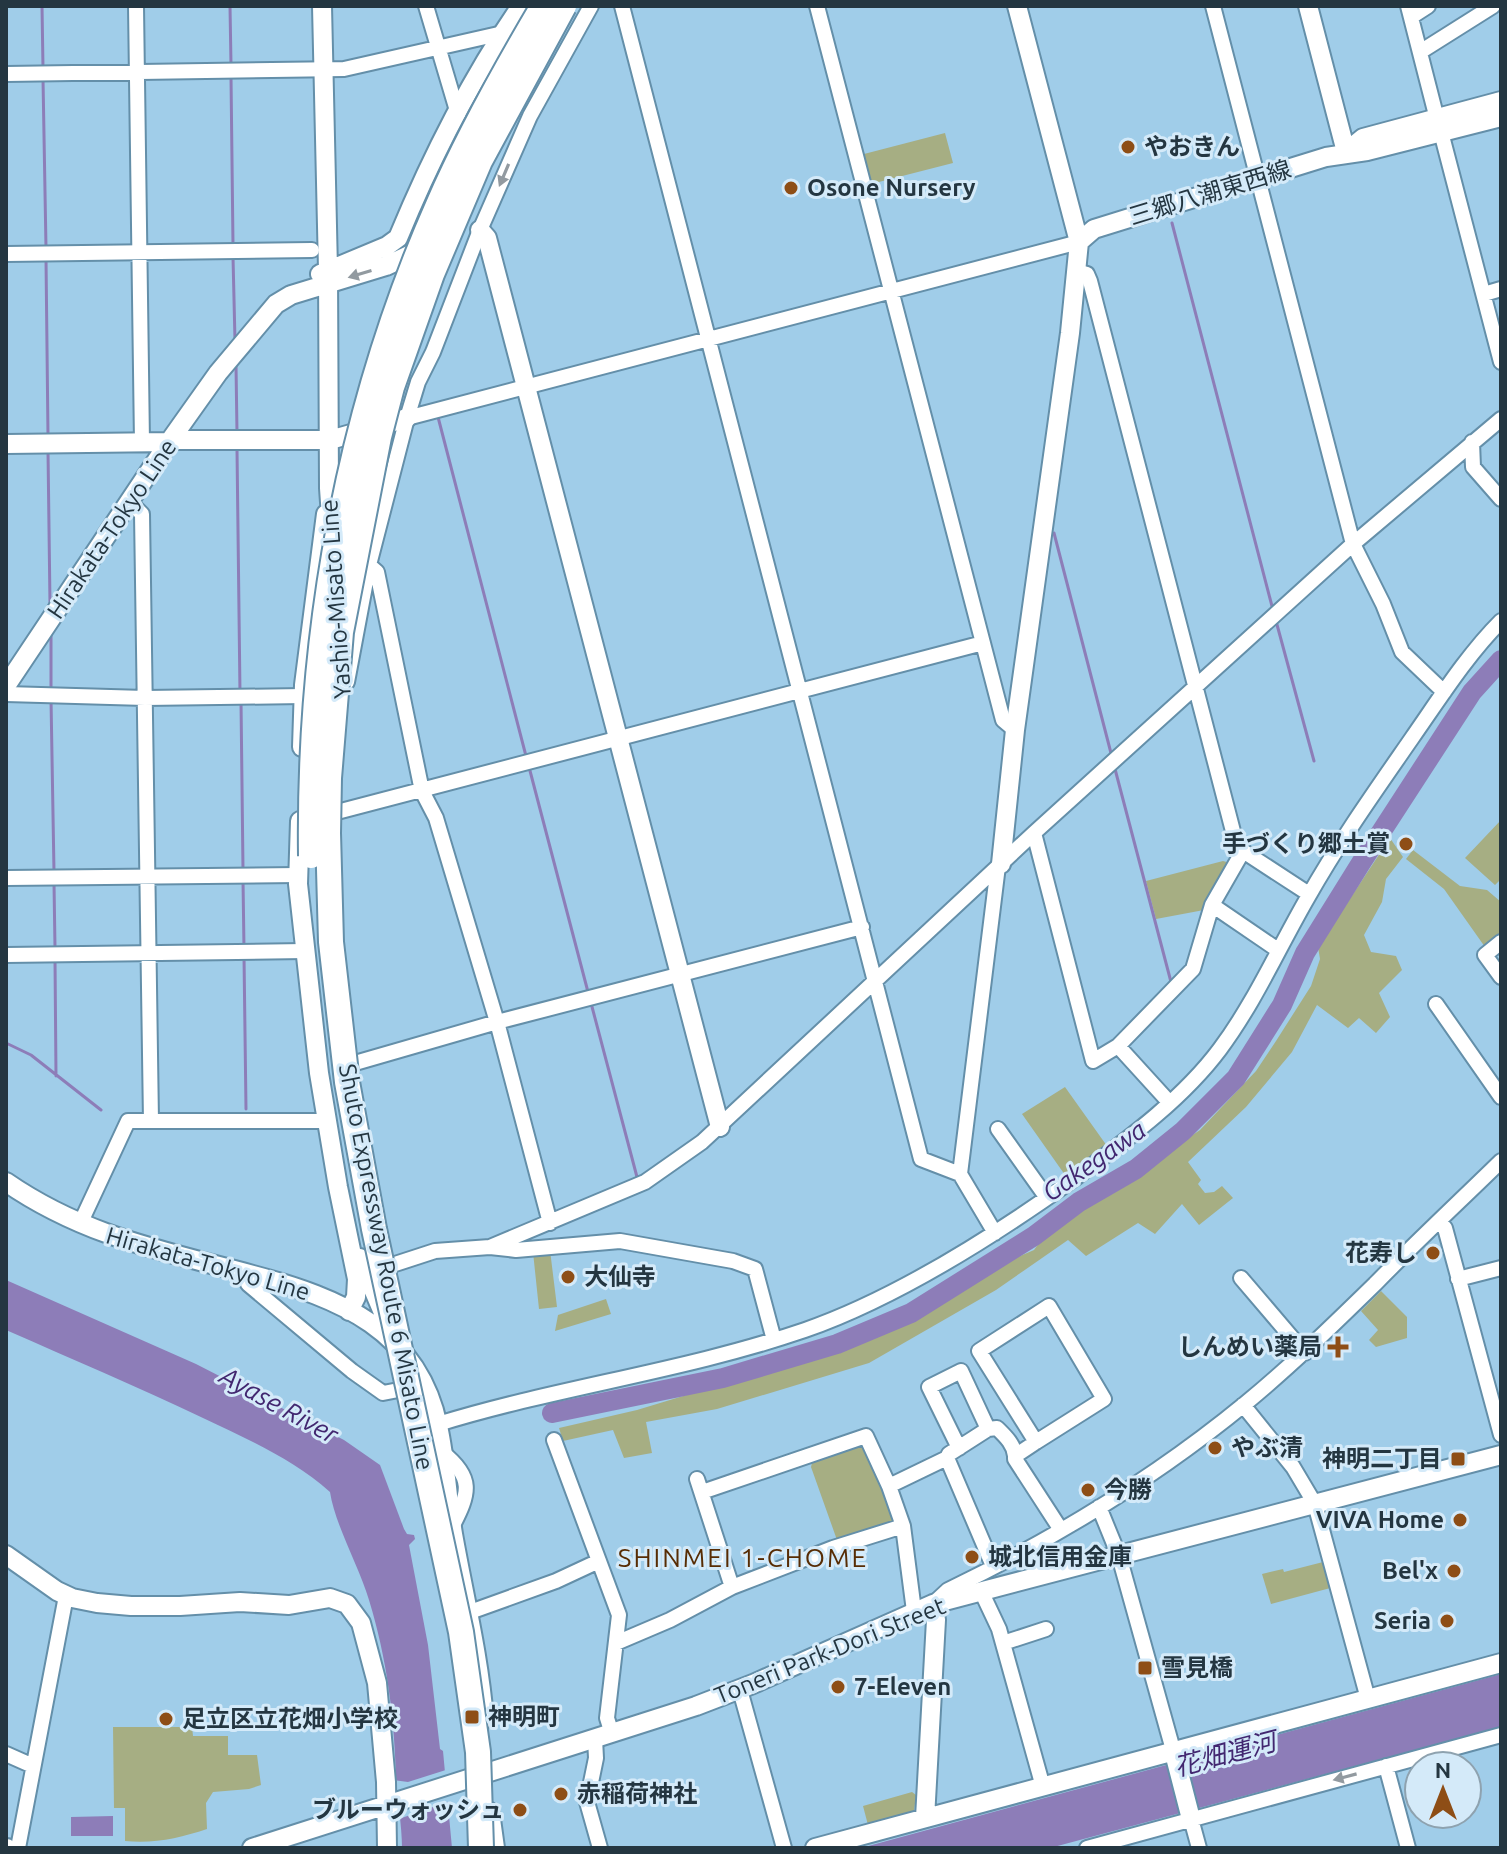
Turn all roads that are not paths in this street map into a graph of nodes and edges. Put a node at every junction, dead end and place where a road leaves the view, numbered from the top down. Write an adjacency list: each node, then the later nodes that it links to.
1 (136, 6): 24 (street)
2 (322, 6): 23 (main road)
3 (426, 6): 20 (street)
4 (521, 6): 19 (main road)
5 (529, 6): 52 (highway, bridge)
6 (543, 6): 52 (highway, Shuto Expressway Route 6 Misato Line, bridge)
7 (564, 6): 58 (highway, Shuto Expressway Route 6 Misato Line, bridge)
8 (573, 6): 22 (main road)
9 (580, 6): 58 (highway, bridge)
10 (591, 6): 22 (street)
11 (622, 6): 42 (street)
12 (817, 6): 40 (street)
13 (1017, 6): 33 (main road)
14 (1213, 6): 31 (street)
15 (1308, 6): 30 (main road)
16 (1428, 6): 18 (street)
17 (1493, 6): 21 (street)
18 (1409, 12): 21 (street)
19 (503, 33): 20 (street); 27 (main road)
20 (437, 47): 23 (street); 27 (street)
21 (1420, 52): 29 (street)
22 (549, 61): 32 (street, one-way to 32); 38 (main road, one-way to 38)
23 (323, 71): 24 (street); 38 (main road)
24 (138, 73): 25 (street); 35 (street)
25 (6, 74)
26 (1501, 101): 29 (main road, 三郷八潮東西線)
27 (458, 114): 38 (main road)
28 (1501, 117): 29 (main road, 三郷八潮東西線)
29 (1439, 126): 30 (main road, 三郷八潮東西線); 41 (street)
30 (1346, 152): 31 (main road, 三郷八潮東西線)
31 (1259, 176): 33 (main road, 三郷八潮東西線); 55 (street)
32 (480, 230): 44 (main road); 45 (street)
33 (1079, 242): 37 (main road); 40 (street)
34 (312, 250): 35 (street)
35 (140, 251): 36 (street); 50 (street)
36 (6, 254)
37 (1076, 271): 61 (street); 68 (main road)
38 (328, 277): 47 (main road); 48 (main road, Hirakata-Tokyo Line)
39 (1501, 289): 41 (street)
40 (892, 292): 42 (street); 59 (street)
41 (1484, 294): 43 (street)
42 (709, 339): 44 (street); 62 (street)
43 (1501, 362)
44 (527, 387): 45 (street); 69 (main road)
45 (407, 418): 47 (main road); 56 (street)
46 (1501, 419): 49 (street)
47 (330, 440): 48 (main road); 52 (main road)
48 (170, 441): 50 (main road); 54 (main road, Hirakata-Tokyo Line)
49 (1472, 442): 53 (street); 55 (street)
50 (142, 443): 51 (main road)
51 (6, 444)
52 (336, 495): 65 (main road, Yashio-Misato Line); 67 (main road, Yashio-Misato Line); 168 (highway, Shuto Expressway Route 6 Misato Line, bridge)
53 (1501, 499)
54 (131, 503): 60 (main road, Hirakata-Tokyo Line); 66 (street)
55 (1353, 544): 61 (street); 63 (street)
56 (369, 565): 67 (street); 70 (street)
57 (1501, 621): 63 (street)
58 (341, 632): 169 (highway, Shuto Expressway Route 6 Misato Line, bridge)
59 (983, 643): 62 (street); 68 (street)
60 (6, 686)
61 (1196, 687): 72 (street); 73 (street)
62 (801, 690): 69 (street); 80 (street)
63 (1444, 692): 78 (street)
64 (6, 694): 66 (street)
65 (304, 696): 66 (street); 75 (main road, Yashio-Misato Line)
66 (145, 698): 76 (street)
67 (344, 701): 71 (main road, Yashio-Misato Line)
68 (1015, 730): 74 (main road)
69 (618, 738): 70 (street); 87 (main road)
70 (422, 791): 71 (street); 91 (street)
71 (337, 812): 82 (main road, Yashio-Misato Line)
72 (1034, 833): 74 (street); 92 (street)
73 (1243, 851): 78 (street); 79 (street)
74 (999, 865): 89 (street); 101 (street)
75 (298, 875): 76 (street); 83 (main road, Yashio-Misato Line)
76 (147, 877): 77 (street); 85 (street)
77 (6, 878)
78 (1309, 894): 84 (street)
79 (1212, 905): 84 (street); 92 (street)
80 (862, 927): 87 (street); 89 (street)
81 (1501, 942): 88 (street)
82 (340, 948): 83 (main road); 93 (main road, Yashio-Misato Line)
83 (305, 949): 85 (street); 97 (main road, Yashio-Misato Line)
84 (1278, 950): 95 (street)
85 (148, 953): 86 (street); 96 (street)
86 (6, 955)
87 (679, 975): 91 (street); 98 (main road)
88 (1501, 977)
89 (876, 981): 98 (street); 101 (street)
90 (1436, 1004): 94 (street)
91 (497, 1022): 93 (street); 108 (street)
92 (1118, 1046): 95 (street)
93 (355, 1063): 102 (main road, Yashio-Misato Line)
94 (1501, 1097)
95 (1169, 1102): 105 (street)
96 (151, 1121): 97 (street); 109 (street)
97 (326, 1121): 104 (main road, Yashio-Misato Line)
98 (720, 1127): 108 (street)
99 (998, 1129): 105 (street)
100 (1501, 1161): 106 (street)
101 (960, 1174): 110 (street)
102 (375, 1181): 104 (main road); 112 (main road, Yashio-Misato Line)
103 (6, 1182): 109 (main road, Hirakata-Tokyo Line)
104 (338, 1187): 107 (main road, Yashio-Misato Line)
105 (1047, 1198): 110 (street)
106 (1439, 1221): 116 (street); 120 (street)
107 (345, 1222): 117 (main road, Yashio-Misato Line); 118 (main road)
108 (550, 1223): 111 (street)
109 (80, 1224): 114 (main road, Hirakata-Tokyo Line)
110 (995, 1233): 119 (street)
111 (490, 1247): 112 (street); 119 (street)
112 (392, 1265): 118 (main road, Yashio-Misato Line)
113 (1501, 1268): 116 (street)
114 (247, 1274): 117 (main road, Hirakata-Tokyo Line); 121 (street)
115 (1241, 1278): 120 (street)
116 (1458, 1279): 125 (street)
117 (349, 1311): 118 (main road, Hirakata-Tokyo Line)
118 (391, 1337): 121 (main road, Hirakata-Tokyo Line)
119 (774, 1340): 123 (street)
120 (1305, 1353): 122 (street)
121 (425, 1385): 123 (main road, Hirakata-Tokyo Line)
122 (1243, 1405): 133 (street); 134 (street)
123 (438, 1424): 147 (main road, Hirakata-Tokyo Line)
124 (988, 1429): 128 (street); 128 (street); 130 (street)
125 (1501, 1435)
126 (554, 1440): 139 (street)
127 (1036, 1442): 127 (street); 130 (street)
128 (959, 1448): 131 (street)
129 (1501, 1455): 133 (main road, Toneri Park-Dori Street)
130 (1015, 1456): 136 (street)
131 (947, 1458): 132 (street); 140 (street)
132 (889, 1486): 135 (street); 142 (street)
133 (1315, 1504): 138 (main road, Toneri Park-Dori Street); 153 (street)
134 (1099, 1507): 136 (street); 138 (street)
135 (903, 1526): 142 (street); 146 (street)
136 (1056, 1533): 140 (street); 141 (street)
137 (6, 1555): 144 (main road)
138 (1119, 1556): 141 (main road, Toneri Park-Dori Street); 157 (street)
139 (599, 1561): 147 (street); 149 (street)
140 (993, 1566): 145 (street)
141 (1042, 1576): 143 (main road, Toneri Park-Dori Street)
142 (732, 1587): 149 (street)
143 (982, 1593): 145 (main road, Toneri Park-Dori Street); 150 (street)
144 (66, 1596): 158 (street); 162 (main road)
145 (933, 1604): 146 (main road, Toneri Park-Dori Street); 164 (main road)
146 (914, 1611): 152 (main road, Toneri Park-Dori Street)
147 (470, 1612): 160 (main road, Hirakata-Tokyo Line)
148 (1046, 1629): 150 (street)
149 (616, 1643): 155 (street)
150 (1003, 1643): 161 (street)
151 (1501, 1663): 153 (main road)
152 (740, 1690): 155 (main road, Toneri Park-Dori Street); 172 (street)
153 (1368, 1699): 157 (main road)
154 (1501, 1735): 159 (street)
155 (603, 1737): 160 (main road, Toneri Park-Dori Street); 171 (street)
156 (6, 1754): 158 (street)
157 (1174, 1754): 161 (main road); 163 (main road)
158 (33, 1766): 165 (street)
159 (1386, 1766): 163 (street, one-way to 163); 176 (street)
160 (488, 1772): 162 (main road, Toneri Park-Dori Street); 170 (main road, Hirakata-Tokyo Line)
161 (1043, 1787): 164 (main road)
162 (392, 1804): 166 (main road, Toneri Park-Dori Street); 167 (main road)
163 (1191, 1817): 174 (street); 175 (street)
164 (925, 1818): 173 (main road)
165 (18, 1848)
166 (252, 1848)
167 (387, 1848)
168 (465, 1848)
169 (481, 1848)
170 (495, 1848)
171 (600, 1848)
172 (784, 1848)
173 (815, 1848)
174 (1087, 1848)
175 (1199, 1848)
176 (1408, 1848)

